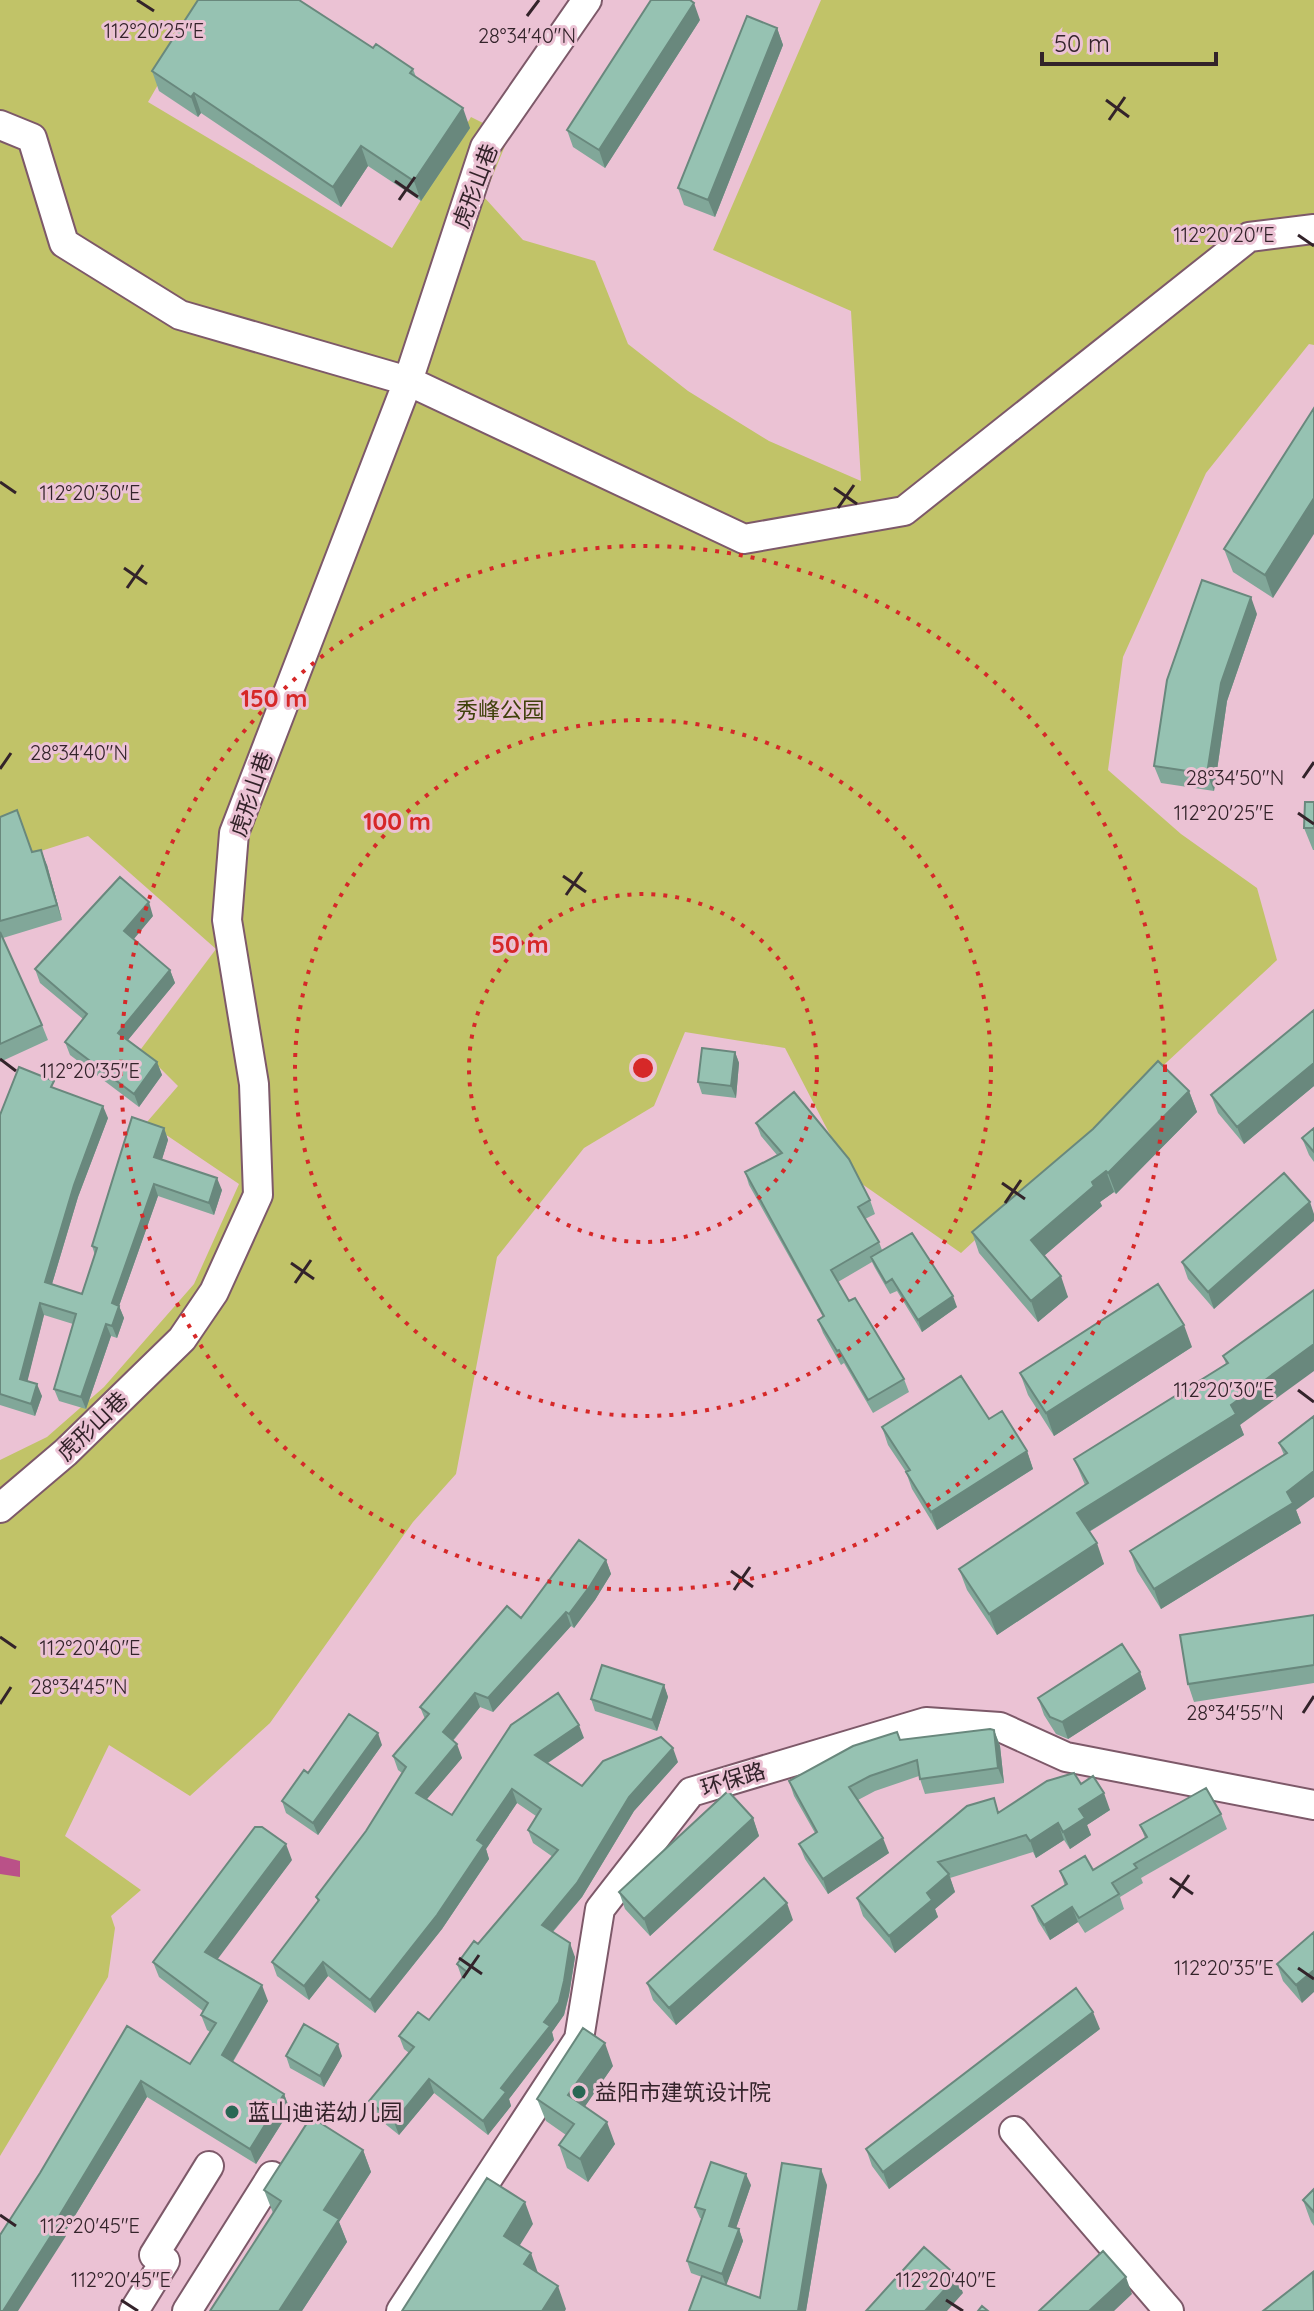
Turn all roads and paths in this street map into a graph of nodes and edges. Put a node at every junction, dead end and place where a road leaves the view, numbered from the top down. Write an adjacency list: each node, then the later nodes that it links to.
1 (587, 0): 4 (street, 虎形山巷)
2 (0, 125): 4 (street)
3 (1314, 229): 4 (street)
4 (408, 381): 5 (street, 虎形山巷)
5 (0, 1508)
6 (1314, 1805): 12 (street, 环保路)
7 (1014, 2131): 13 (street)
8 (209, 2166): 10 (street)
9 (272, 2176): 11 (street)
10 (134, 2311)
11 (187, 2311)
12 (401, 2311)
13 (1169, 2311)

